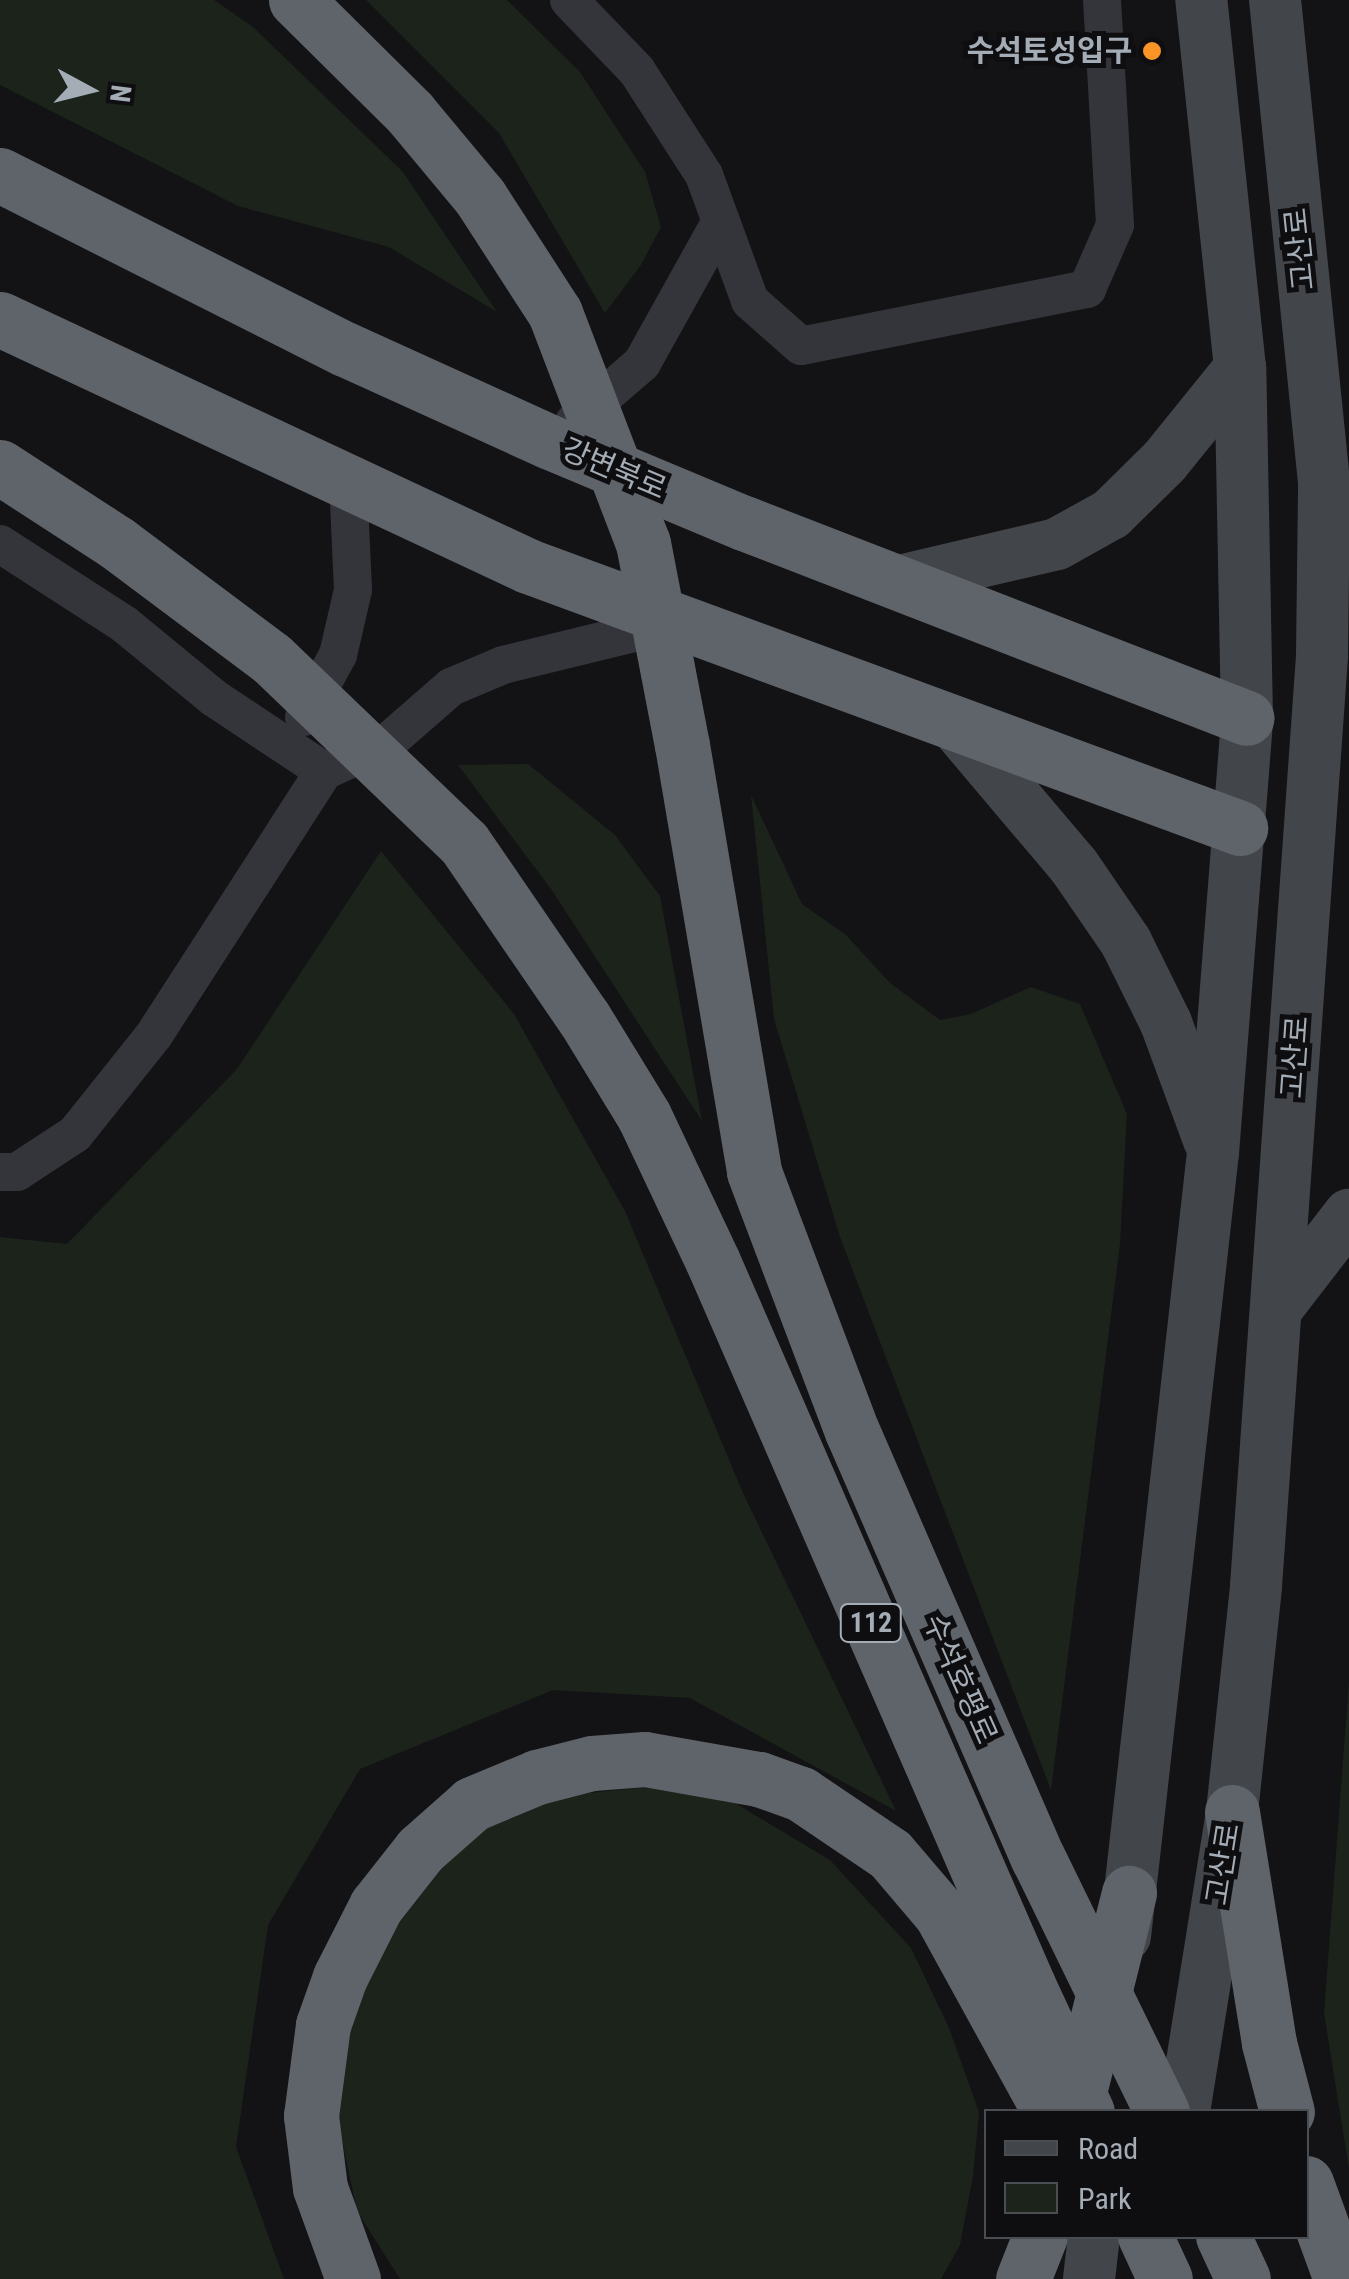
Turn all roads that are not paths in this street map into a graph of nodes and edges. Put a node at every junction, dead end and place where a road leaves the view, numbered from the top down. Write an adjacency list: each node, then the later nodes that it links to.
1 (296, 0): 36 (highway, 수석호평로 / 112, bridge)
2 (569, 0): 7 (street)
3 (1102, 0): 7 (street)
4 (1201, 0): 9 (street)
5 (1275, 0): 13 (street, 고산로)
6 (0, 176): 10 (highway, 강변북로)
7 (721, 221): 10 (street)
8 (0, 320): 12 (highway)
9 (1240, 368): 16 (street); 18 (street)
10 (550, 442): 16 (highway, 강변북로)
11 (0, 467): 31 (highway, 수석호평로 / 112, bridge)
12 (348, 480): 17 (highway); 20 (street)
13 (1324, 482): 14 (street); 21 (street, 고산로)
14 (1349, 530)
15 (0, 544): 20 (street)
16 (895, 582): 18 (highway, 강변북로)
17 (675, 623): 19 (highway); 22 (street)
18 (1247, 718): 21 (street); 23 (street)
19 (954, 723): 23 (highway); 25 (street)
20 (288, 746): 22 (street)
21 (1332, 749): 24 (street, 고산로)
22 (324, 770): 26 (street)
23 (1240, 828): 24 (street); 25 (street)
24 (1328, 864): 28 (street, 고산로)
25 (1214, 1153): 30 (street)
26 (0, 1172)
27 (1349, 1214): 28 (street)
28 (1277, 1308): 29 (street, 고산로)
29 (1232, 1812): 37 (street, 고산로); 38 (highway)
30 (1129, 1893): 33 (highway); 35 (street)
31 (1016, 2008): 32 (highway); 34 (highway, 수석호평로 / 112, bridge); 47 (highway)
32 (1049, 2109)
33 (1075, 2109)
34 (1085, 2109)
35 (1106, 2109)
36 (1161, 2109)
37 (1184, 2109)
38 (1285, 2109)
39 (1309, 2191): 51 (highway)
40 (1039, 2239): 48 (highway)
41 (1094, 2239): 49 (street)
42 (1124, 2239): 50 (highway)
43 (1146, 2239): 50 (highway, bridge)
44 (1164, 2239): 50 (street)
45 (1224, 2239): 46 (highway)
46 (1243, 2278)
47 (353, 2279)
48 (1023, 2279)
49 (1089, 2279)
50 (1158, 2279)
51 (1342, 2279)

